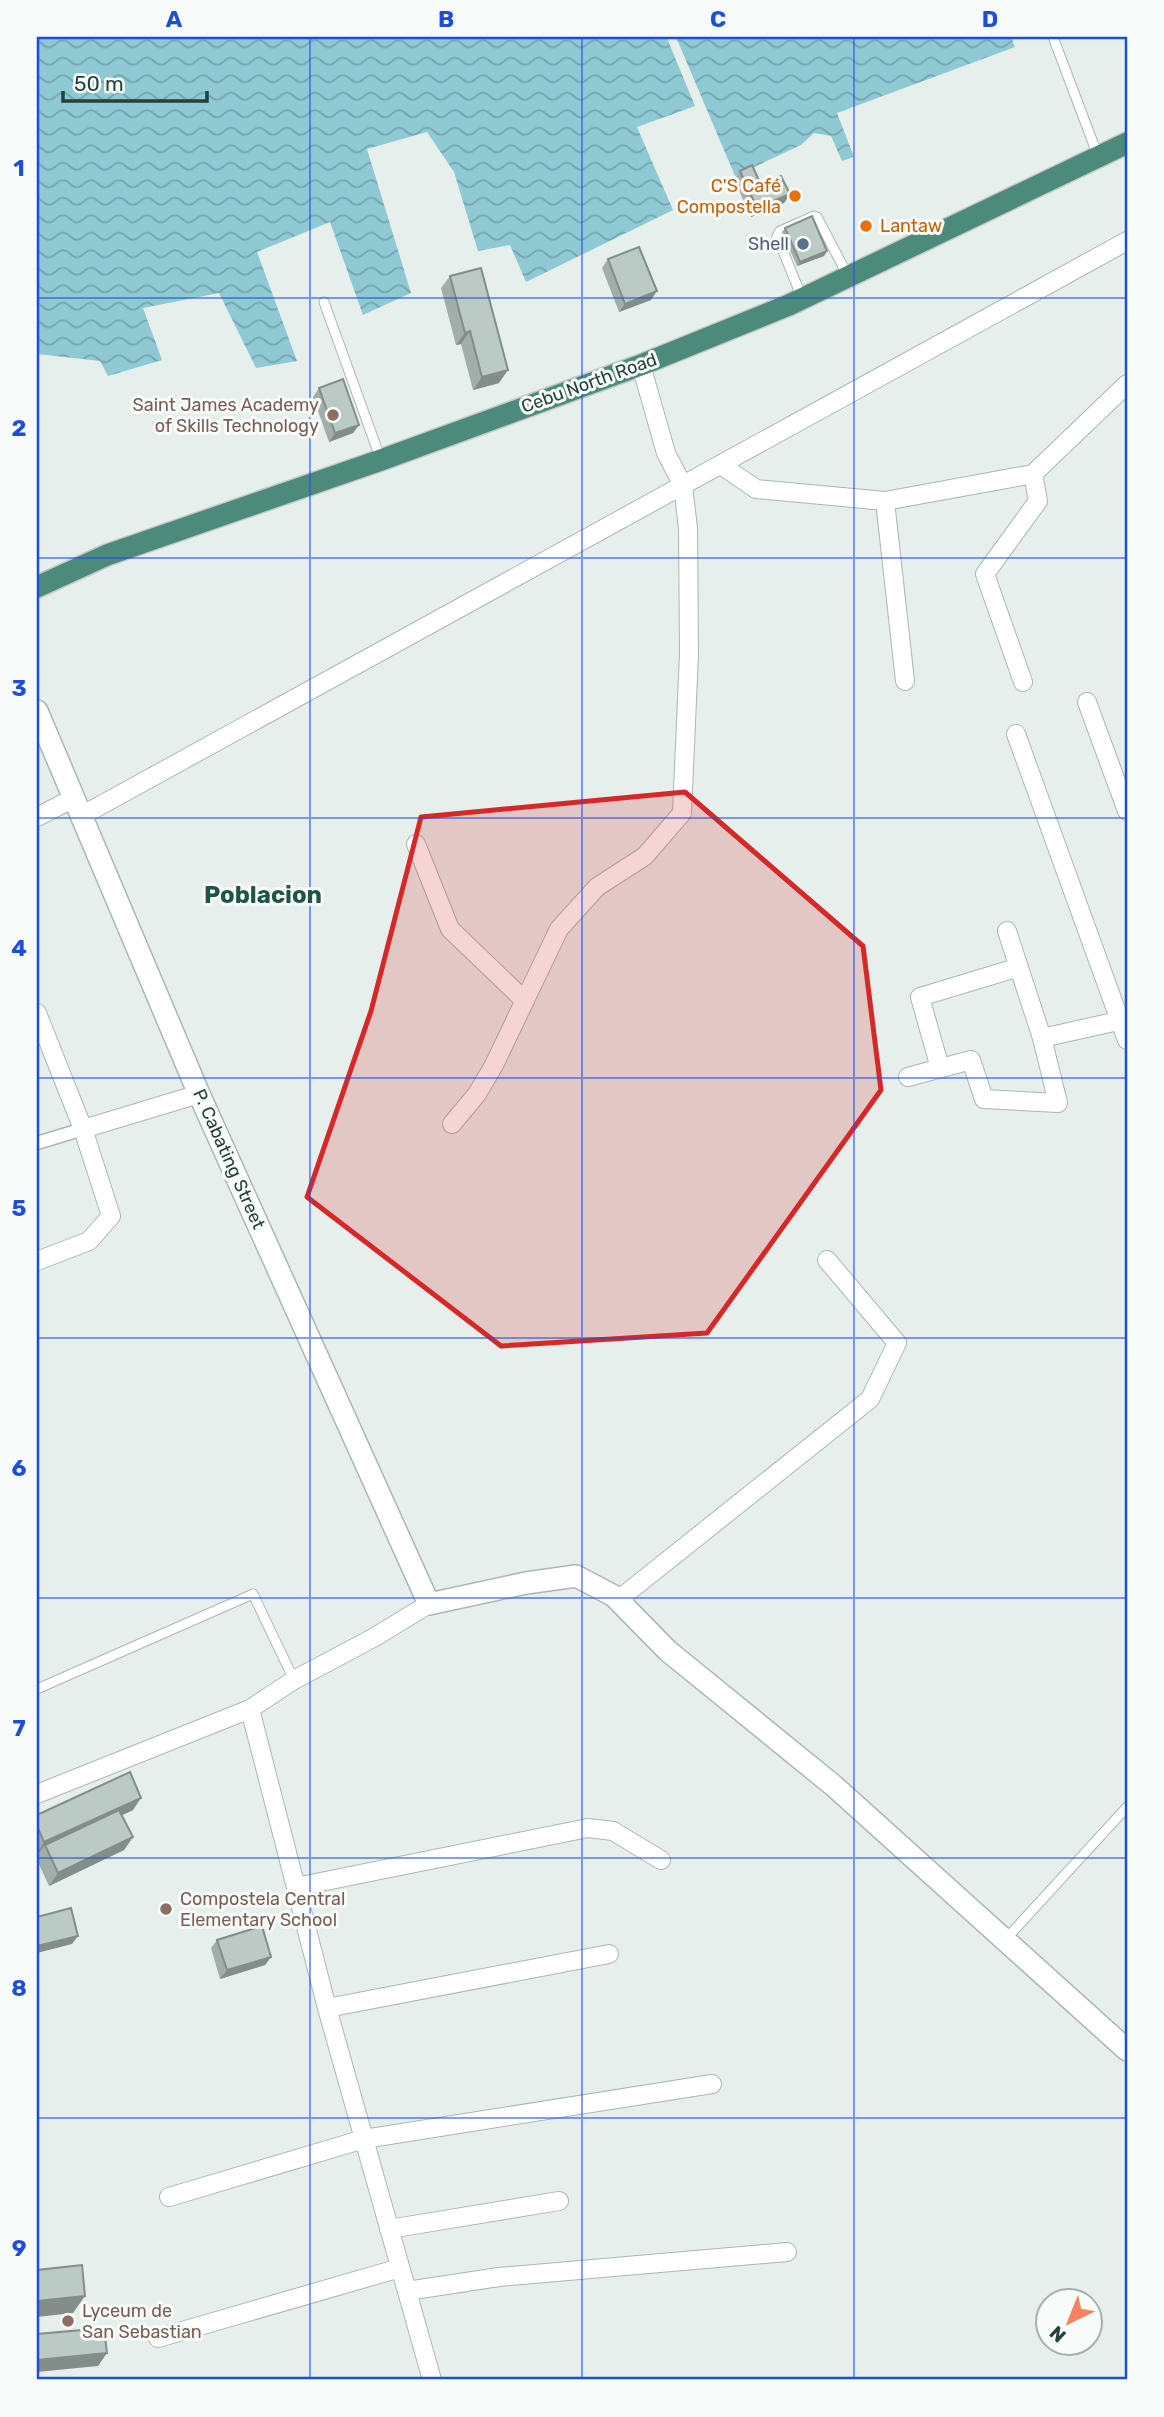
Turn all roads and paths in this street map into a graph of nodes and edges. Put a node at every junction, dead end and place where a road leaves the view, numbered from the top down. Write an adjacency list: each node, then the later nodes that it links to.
1 (1053, 37): 3 (lane)
2 (1127, 143): 3 (highway, Cebu North Road)
3 (1099, 158): 5 (highway, Cebu North Road)
4 (1127, 241): 11 (street)
5 (849, 276): 6 (highway, Cebu North Road); 6 (lane)
6 (802, 298): 8 (highway, Cebu North Road)
7 (324, 302): 10 (lane)
8 (641, 365): 10 (highway, Cebu North Road); 13 (street)
9 (1127, 384): 12 (street)
10 (381, 460): 15 (highway, Cebu North Road)
11 (721, 465): 13 (street); 14 (street)
12 (1033, 474): 14 (street); 17 (street)
13 (682, 486): 21 (street); 27 (street)
14 (886, 501): 16 (street)
15 (37, 587)
16 (905, 681)
17 (1023, 682)
18 (1087, 702): 22 (street)
19 (37, 711): 21 (street, P. Cabating Street)
20 (1016, 734): 29 (street)
21 (78, 806): 23 (street); 34 (street, P. Cabating Street)
22 (1127, 811)
23 (37, 817)
24 (416, 844): 27 (street)
25 (1007, 931): 26 (street)
26 (1019, 967): 30 (street); 32 (street)
27 (525, 1001): 35 (street)
28 (37, 1013): 36 (street)
29 (1124, 1021): 30 (street); 31 (street)
30 (1042, 1038): 32 (street)
31 (1127, 1040)
32 (940, 1068): 33 (street)
33 (908, 1077)
34 (199, 1094): 36 (street); 41 (street, P. Cabating Street)
35 (452, 1124)
36 (83, 1129): 37 (street); 39 (street)
37 (37, 1143)
38 (827, 1260): 40 (street)
39 (37, 1261)
40 (618, 1600): 41 (street); 49 (street)
41 (429, 1604): 42 (street)
42 (294, 1681): 43 (lane); 44 (street)
43 (37, 1689)
44 (250, 1709): 45 (street); 48 (street)
45 (37, 1794)
46 (1127, 1807): 49 (lane)
47 (660, 1860): 48 (street)
48 (296, 1887): 51 (street)
49 (1005, 1940): 52 (street)
50 (609, 1954): 51 (street)
51 (327, 2008): 54 (street)
52 (1127, 2050)
53 (712, 2084): 54 (street)
54 (364, 2139): 55 (street); 57 (street)
55 (169, 2197)
56 (559, 2202): 57 (street)
57 (389, 2229): 59 (street)
58 (787, 2252): 60 (street)
59 (400, 2267): 60 (street); 61 (street)
60 (407, 2291): 62 (street)
61 (158, 2338)
62 (432, 2380)

